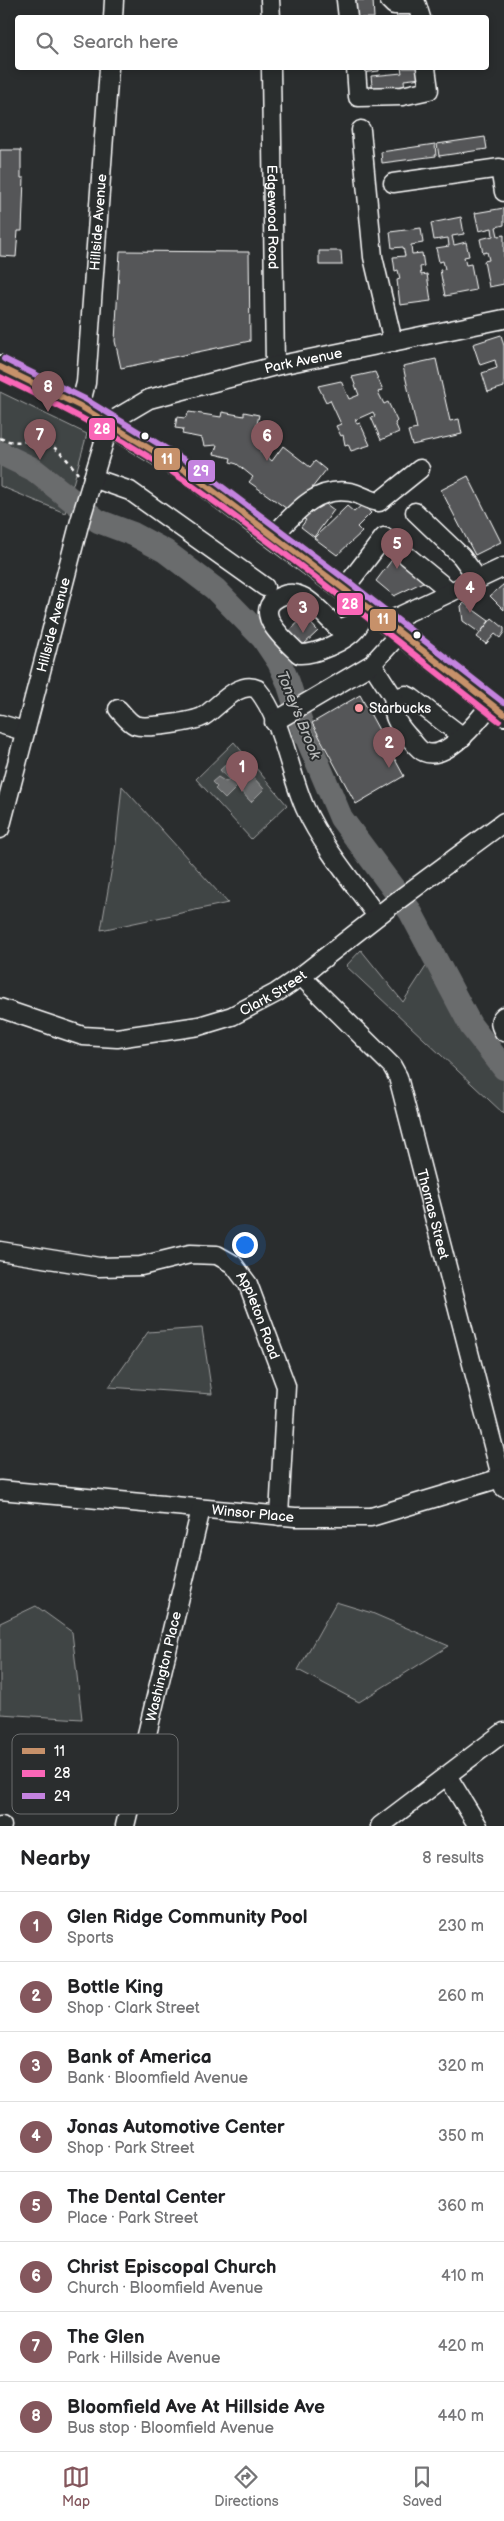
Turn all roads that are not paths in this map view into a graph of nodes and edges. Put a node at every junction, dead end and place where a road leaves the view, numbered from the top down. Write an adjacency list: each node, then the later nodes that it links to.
1 (114, 0): 5 (street)
2 (270, 0): 6 (street)
3 (346, 0): 7 (street)
4 (389, 0): 8 (street)
5 (113, 15)
6 (270, 15)
7 (348, 15)
8 (420, 15)
9 (109, 70): 20 (street, Hillside Avenue)
10 (271, 70): 18 (street, Edgewood Road)
11 (356, 70): 12 (street)
12 (426, 70)
13 (361, 130): 17 (street)
14 (393, 183): 15 (street)
15 (504, 192)
16 (504, 320): 17 (street, Park Avenue)
17 (393, 342): 18 (street, Park Avenue)
18 (275, 366): 21 (street, Park Avenue)
19 (0, 367): 20 (main road)
20 (80, 406): 21 (main road)
21 (110, 422): 23 (street, Hillside Avenue); 25 (main road)
22 (420, 469): 25 (street)
23 (86, 481): 28 (street); 39 (street, Hillside Avenue)
24 (415, 512): 27 (street)
25 (274, 535): 29 (main road)
26 (504, 567): 27 (street)
27 (478, 580): 30 (street)
28 (265, 587)
29 (344, 589): 30 (street); 31 (main road)
30 (451, 592): 32 (street)
31 (364, 615): 31 (street); 32 (main road)
32 (394, 628): 33 (street); 36 (main road)
33 (372, 664): 34 (street); 37 (street)
34 (394, 698): 40 (street); 40 (street)
35 (118, 709): 37 (street)
36 (497, 709): 40 (street)
37 (282, 717): 43 (street)
38 (0, 724): 39 (street)
39 (24, 731): 42 (street, Hillside Avenue)
40 (462, 736)
41 (504, 822): 43 (street, Clark Street)
42 (0, 828)
43 (378, 916): 44 (street, Clark Street)
44 (301, 976): 45 (street, Clark Street); 49 (street, Thomas Street)
45 (0, 1008)
46 (504, 1016): 47 (street)
47 (504, 1032)
48 (0, 1251): 52 (street, Appleton Road)
49 (503, 1483): 52 (street, Winsor Place)
50 (0, 1490): 51 (street, Winsor Place)
51 (201, 1509): 52 (street, Winsor Place); 54 (street, Washington Place)
52 (279, 1516)
53 (504, 1732): 55 (street)
54 (147, 1734)
55 (448, 1777): 56 (street); 57 (street)
56 (380, 1826)
57 (478, 1826)

